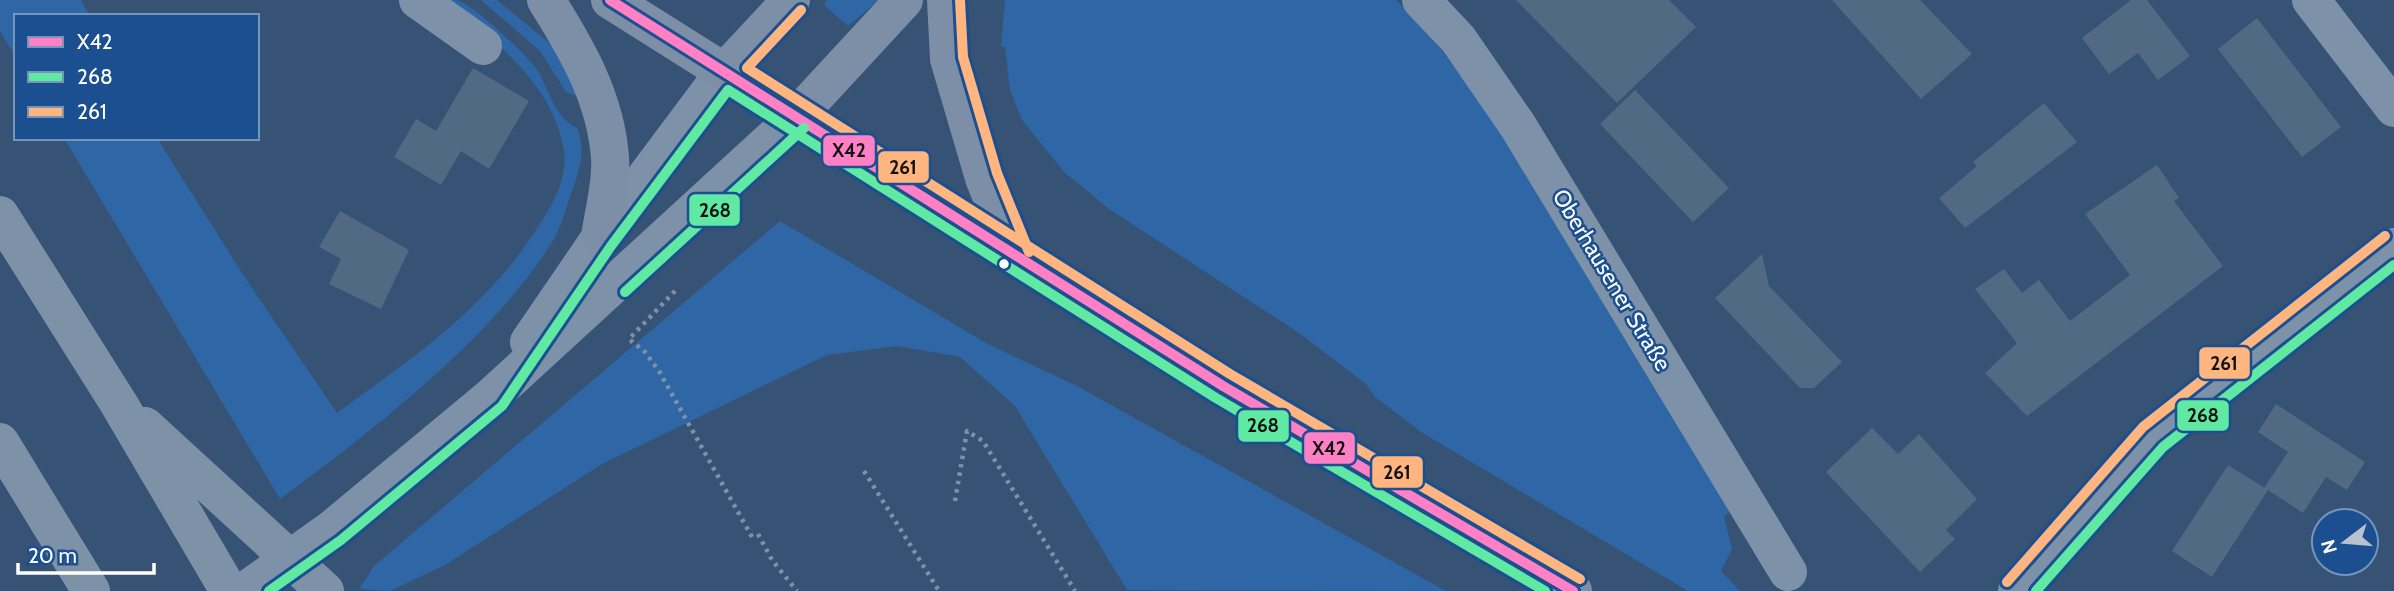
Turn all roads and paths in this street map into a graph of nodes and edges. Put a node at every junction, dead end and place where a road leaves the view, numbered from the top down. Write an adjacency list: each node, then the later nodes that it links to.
1 (418, 0): 9 (street)
2 (546, 0): 14 (main road)
3 (610, 0): 10 (main road)
4 (791, 0): 10 (main road)
5 (904, 0): 12 (main road)
6 (946, 0): 16 (main road)
7 (1421, 0): 23 (street, Oberhausener Straße)
8 (2311, 0): 11 (street)
9 (483, 46)
10 (725, 71): 12 (main road); 14 (street)
11 (2394, 108)
12 (795, 118): 16 (main road); 18 (street)
13 (0, 215): 19 (highway)
14 (600, 238): 18 (street)
15 (2394, 247): 32 (street)
16 (1016, 257): 31 (main road)
17 (629, 340): 28 (path)
18 (492, 396): 26 (street, bridge)
19 (120, 404): 25 (highway); 27 (highway)
20 (0, 442): 24 (highway)
21 (864, 471): 29 (path)
22 (955, 501): 30 (path)
23 (1788, 572)
24 (91, 591)
25 (229, 591)
26 (245, 591)
27 (325, 591)
28 (797, 591)
29 (939, 591)
30 (1075, 591)
31 (1573, 591)
32 (2017, 591)

